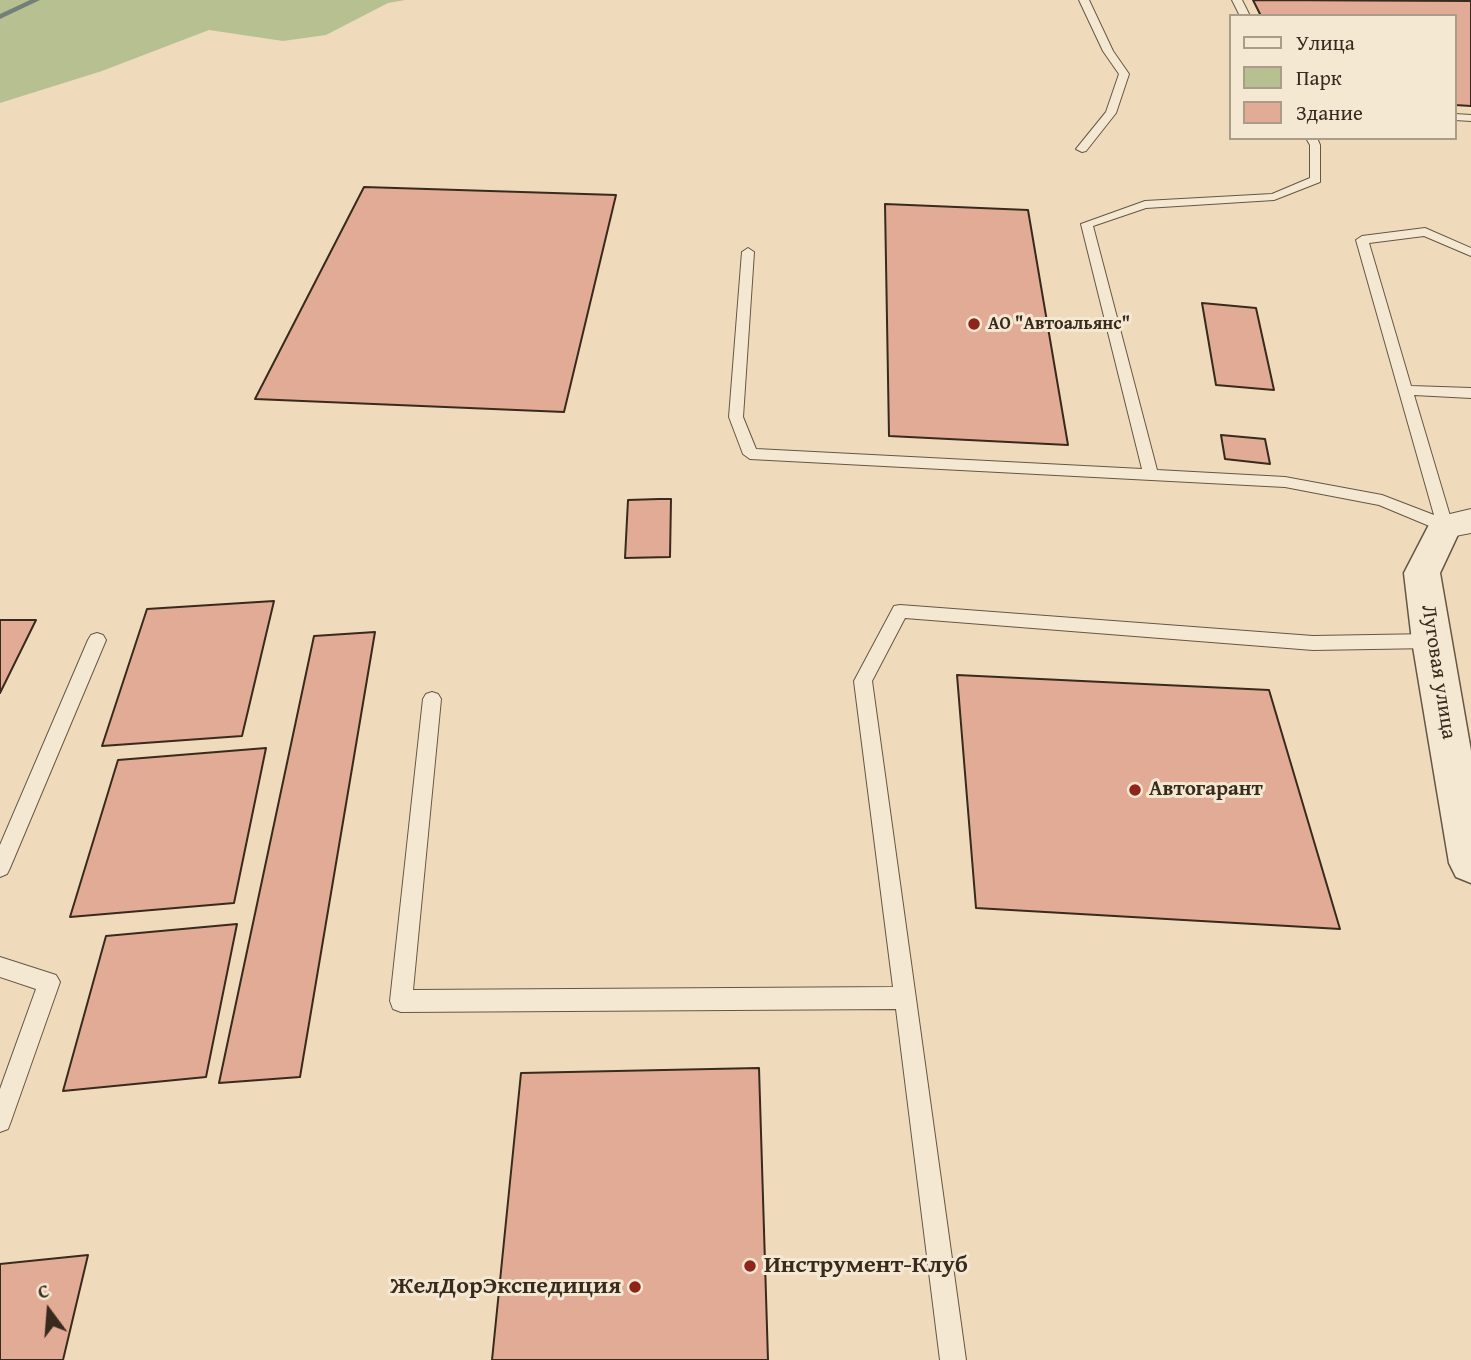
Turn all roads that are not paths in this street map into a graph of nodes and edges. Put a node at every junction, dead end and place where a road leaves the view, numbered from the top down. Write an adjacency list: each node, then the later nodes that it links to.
1 (1084, 0): 3 (lane)
2 (1312, 140): 8 (lane)
3 (1082, 149)
4 (748, 252): 8 (lane)
5 (1471, 252): 6 (lane)
6 (1405, 390): 7 (lane); 9 (lane)
7 (1471, 393)
8 (1151, 475): 9 (lane)
9 (1458, 524): 11 (street, Луговая улица)
10 (97, 640): 14 (lane)
11 (1431, 641): 13 (street, Луговая улица); 16 (lane)
12 (432, 699): 16 (lane)
13 (1471, 863)
14 (0, 868)
15 (0, 967): 17 (lane)
16 (905, 998): 18 (lane)
17 (0, 1121)
18 (953, 1360)

